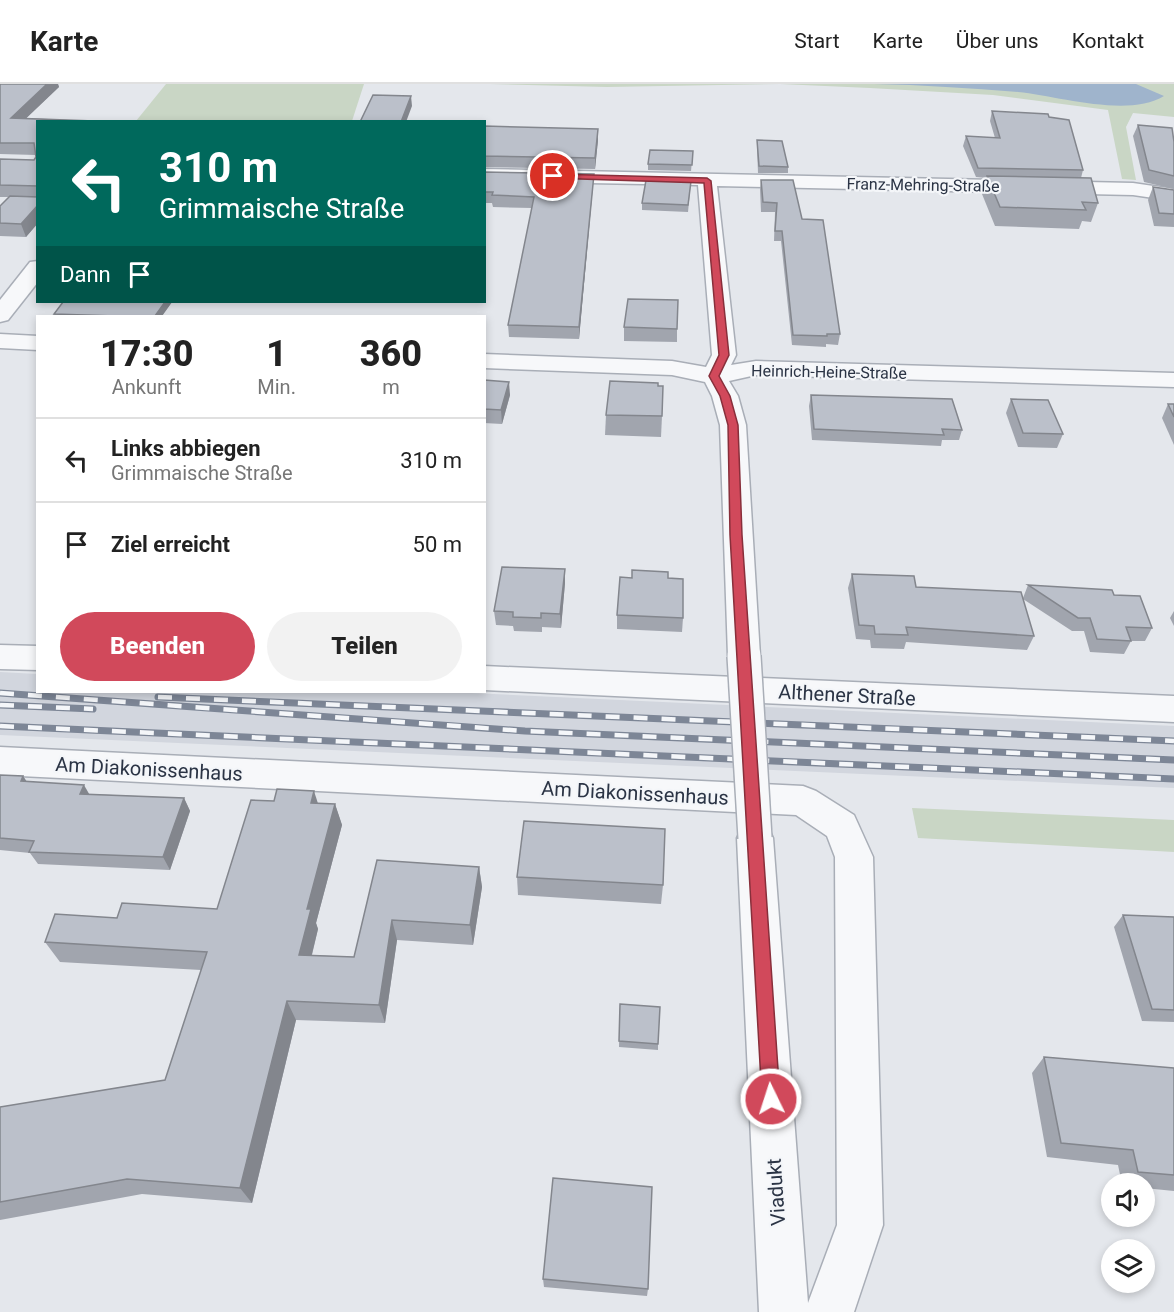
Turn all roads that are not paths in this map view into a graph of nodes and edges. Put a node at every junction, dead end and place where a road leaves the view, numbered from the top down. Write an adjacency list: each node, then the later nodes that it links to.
1 (486, 175): 2 (street, Franz-Mehring-Straße)
2 (707, 181): 3 (street, Franz-Mehring-Straße); 9 (street)
3 (1174, 195)
4 (36, 270): 5 (street)
5 (0, 315)
6 (0, 341): 7 (street)
7 (36, 343)
8 (486, 361): 9 (street, Heinrich-Heine-Straße)
9 (714, 376): 10 (street, Heinrich-Heine-Straße); 16 (street, Viadukt, bridge)
10 (1174, 380)
11 (0, 657): 12 (street)
12 (36, 658)
13 (486, 678): 14 (street, Althener Straße)
14 (1174, 709)
15 (0, 761): 17 (street, Am Diakonissenhaus)
16 (784, 1312)
17 (829, 1312)

